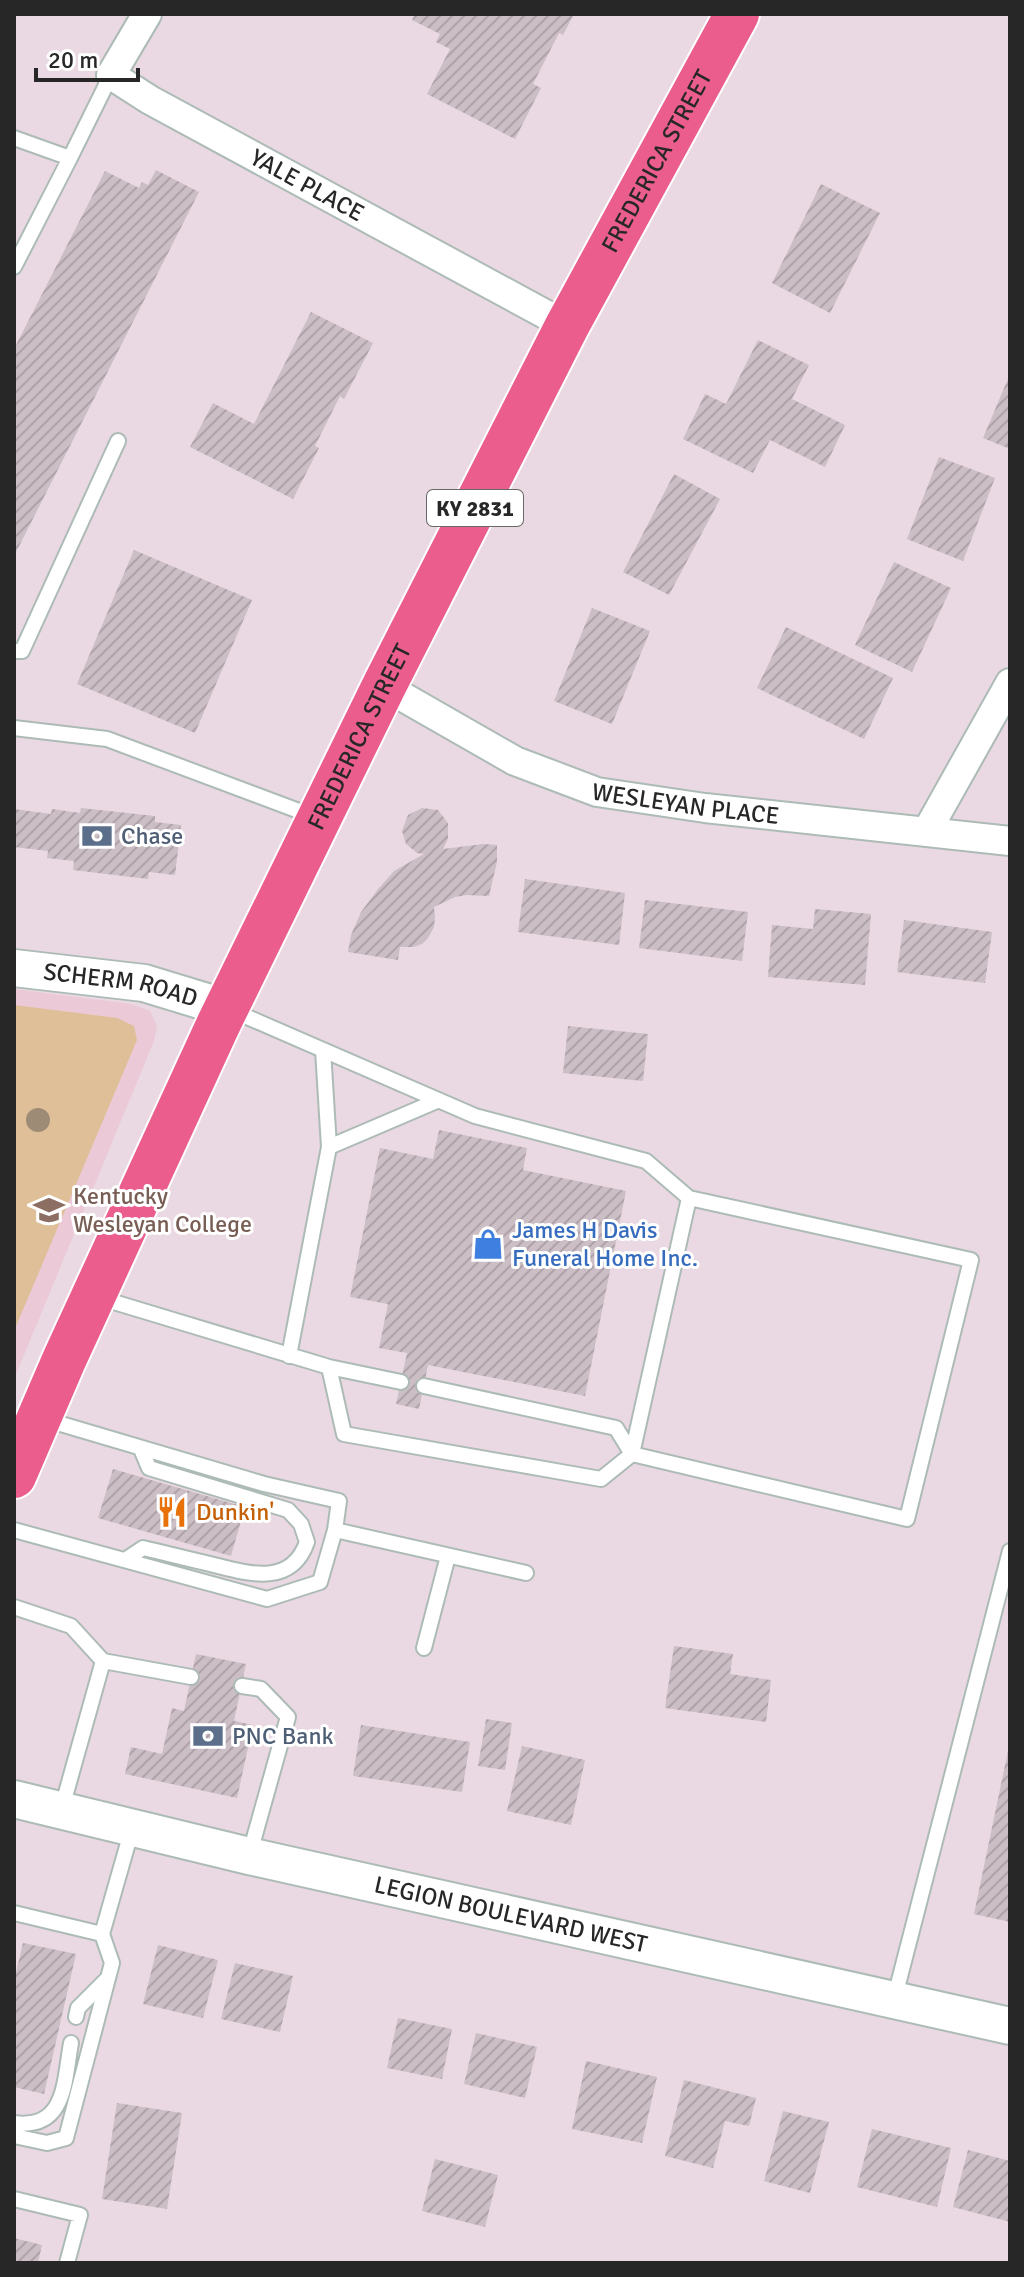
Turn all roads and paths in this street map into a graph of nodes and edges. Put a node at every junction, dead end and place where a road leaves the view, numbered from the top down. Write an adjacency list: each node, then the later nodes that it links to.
1 (147, 14): 3 (street)
2 (737, 14): 7 (main road, FREDERICA STREET / KY 2831)
3 (111, 75): 5 (lane); 7 (street, YALE PLACE)
4 (14, 138): 5 (lane)
5 (70, 158): 6 (lane)
6 (14, 267)
7 (567, 326): 11 (main road, FREDERICA STREET / KY 2831)
8 (118, 441): 9 (lane)
9 (14, 651)
10 (1010, 683): 14 (street)
11 (384, 686): 13 (main road, FREDERICA STREET / KY 2831); 14 (street, WESLEYAN PLACE)
12 (14, 728): 13 (lane)
13 (319, 819): 17 (main road, FREDERICA STREET / KY 2831)
14 (927, 831): 15 (street, WESLEYAN PLACE)
15 (1010, 841)
16 (14, 968): 17 (street, SCHERM ROAD)
17 (226, 1008): 18 (lane); 22 (main road, FREDERICA STREET / KY 2831)
18 (323, 1050): 19 (lane); 20 (lane)
19 (439, 1100): 20 (lane); 21 (lane)
20 (329, 1147): 23 (lane)
21 (689, 1198): 29 (lane); 29 (lane)
22 (93, 1296): 23 (lane); 27 (main road, FREDERICA STREET / KY 2831)
23 (289, 1356): 24 (lane)
24 (329, 1367): 25 (lane); 29 (lane)
25 (401, 1382)
26 (424, 1386): 29 (lane)
27 (38, 1417): 28 (lane); 30 (main road, FREDERICA STREET / KY 2831)
28 (141, 1449): 32 (lane); 35 (lane)
29 (632, 1454)
30 (14, 1476)
31 (14, 1530): 35 (lane)
32 (335, 1530): 34 (lane); 35 (lane)
33 (1010, 1551): 49 (lane)
34 (448, 1556): 36 (lane); 38 (lane)
35 (125, 1560)
36 (526, 1573)
37 (14, 1607): 39 (lane)
38 (424, 1648)
39 (103, 1661): 40 (lane); 43 (lane)
40 (191, 1677)
41 (242, 1686): 45 (lane)
42 (14, 1799): 43 (street, LEGION BOULEVARD WEST)
43 (61, 1811): 44 (street, LEGION BOULEVARD WEST)
44 (133, 1828): 45 (street, LEGION BOULEVARD WEST); 47 (lane)
45 (249, 1856): 49 (street, LEGION BOULEVARD WEST)
46 (14, 1913): 47 (lane)
47 (102, 1934): 48 (lane)
48 (108, 1978): 50 (lane); 54 (lane)
49 (894, 2000): 51 (street, LEGION BOULEVARD WEST)
50 (76, 2017)
51 (1010, 2026)
52 (71, 2043): 53 (lane)
53 (14, 2123)
54 (14, 2136)
55 (14, 2199): 56 (lane)
56 (67, 2263)

